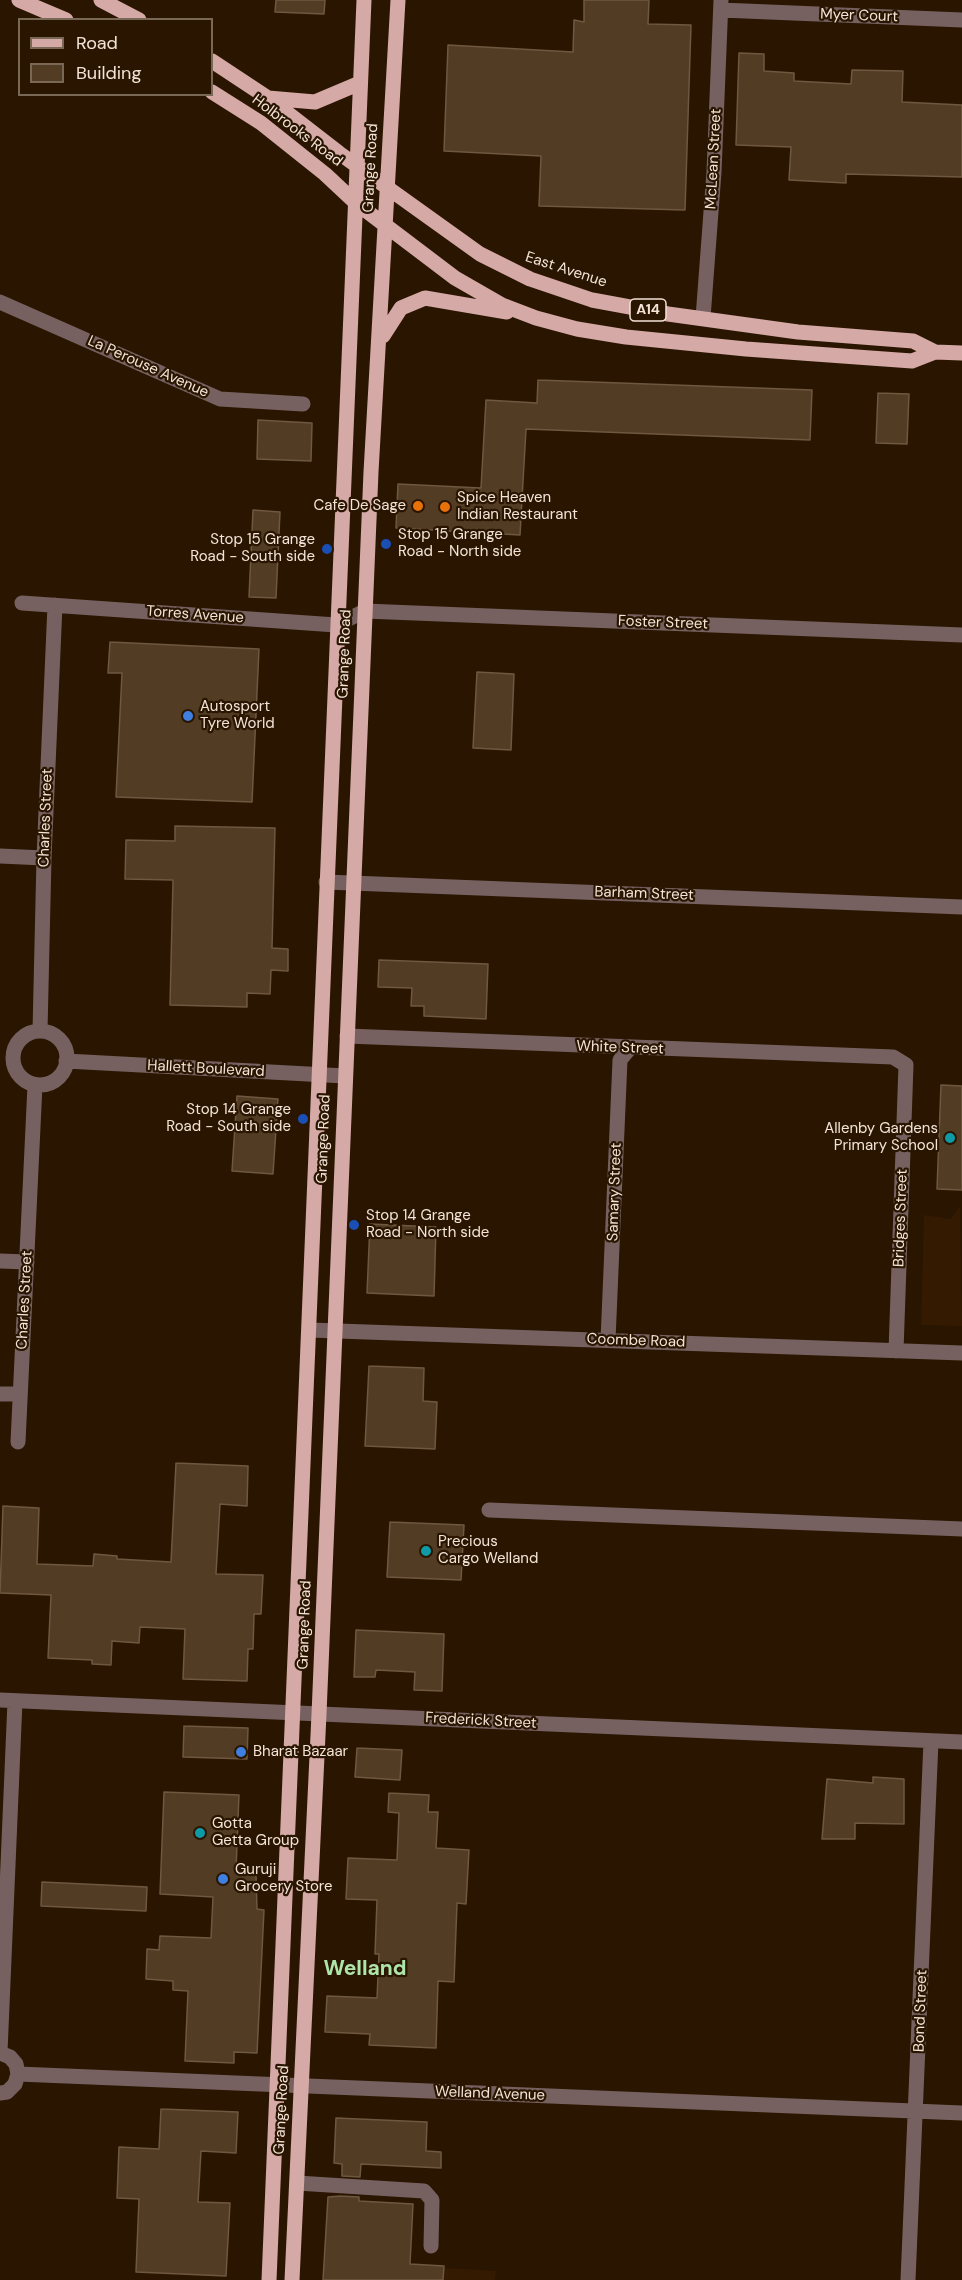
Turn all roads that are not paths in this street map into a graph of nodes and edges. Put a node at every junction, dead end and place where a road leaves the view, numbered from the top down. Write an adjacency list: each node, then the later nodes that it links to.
1 (20, 0): 6 (main road)
2 (100, 0): 7 (main road)
3 (364, 0): 10 (main road, Grange Road)
4 (398, 0): 14 (main road, Grange Road)
5 (721, 5): 8 (street, Myer Court); 19 (street, McLean Street)
6 (61, 18)
7 (134, 18)
8 (962, 20)
9 (213, 62): 12 (main road, Holbrooks Road / A14)
10 (360, 83): 12 (main road); 13 (main road, Grange Road)
11 (213, 93): 15 (main road, Holbrooks Road / A14)
12 (268, 98): 13 (main road, Holbrooks Road / A14)
13 (357, 165): 14 (main road, East Avenue / A14); 15 (main road, Grange Road)
14 (388, 187): 16 (main road, Grange Road); 19 (main road, East Avenue / A14)
15 (356, 203): 16 (main road, East Avenue / A14); 27 (main road, Grange Road)
16 (386, 218): 18 (main road, East Avenue / A14); 20 (main road, Grange Road)
17 (0, 302): 23 (street, La Perouse Avenue)
18 (528, 315): 20 (main road); 21 (main road, East Avenue / A14)
19 (703, 318): 21 (main road, East Avenue / A14)
20 (380, 344): 26 (main road, Grange Road)
21 (936, 352): 22 (main road, East Avenue / A14)
22 (962, 353)
23 (303, 404)
24 (22, 603): 25 (street, Torres Avenue)
25 (56, 605): 27 (street, Torres Avenue); 30 (street, Charles Street)
26 (365, 611): 27 (street, Torres Avenue); 28 (street, Foster Street); 32 (main road, Grange Road)
27 (336, 625): 31 (main road, Grange Road)
28 (962, 635)
29 (0, 856): 30 (street)
30 (44, 858): 34 (street, Charles Street)
31 (326, 882): 32 (street, Barham Street); 40 (main road, Grange Road)
32 (354, 882): 33 (street, Barham Street); 35 (main road, Grange Road)
33 (962, 907)
34 (40, 1031): 37 (street); 39 (street)
35 (347, 1036): 36 (street, White Street); 41 (main road, Grange Road)
36 (630, 1048): 38 (street, White Street); 47 (street, Samary Street)
37 (7, 1054): 42 (street)
38 (893, 1057): 48 (street, Bridges Street)
39 (66, 1061): 40 (street, Hallett Boulevard); 42 (street)
40 (321, 1075): 41 (street, Hallett Boulevard); 45 (main road, Grange Road)
41 (345, 1076): 46 (main road, Grange Road)
42 (35, 1085): 44 (street, Charles Street)
43 (0, 1261): 44 (street)
44 (27, 1262): 51 (street, Charles Street)
45 (310, 1330): 46 (street, Coombe Road); 56 (main road, Grange Road)
46 (335, 1331): 47 (street, Coombe Road); 57 (main road, Grange Road)
47 (608, 1340): 48 (street, Coombe Road)
48 (896, 1351): 49 (street, Coombe Road)
49 (962, 1353)
50 (0, 1394): 51 (street)
51 (20, 1394): 52 (street, Charles Street)
52 (18, 1442)
53 (489, 1510): 54 (street)
54 (962, 1529)
55 (7, 1701): 56 (street, Frederick Street); 60 (street)
56 (293, 1713): 57 (street, Frederick Street); 62 (main road, Grange Road)
57 (319, 1714): 58 (street, Frederick Street); 63 (main road, Grange Road)
58 (931, 1741): 59 (street, Frederick Street); 65 (street, Bond Street)
59 (962, 1742)
60 (0, 2053): 61 (street)
61 (18, 2074): 62 (street, Welland Avenue); 64 (street)
62 (278, 2085): 63 (street, Welland Avenue); 69 (main road, Grange Road)
63 (302, 2086): 65 (street, Welland Avenue); 67 (main road, Grange Road)
64 (0, 2093)
65 (916, 2111): 66 (street, Welland Avenue); 71 (street, Bond Street)
66 (962, 2113)
67 (297, 2183): 68 (street); 70 (main road, Grange Road)
68 (431, 2246)
69 (269, 2280)
70 (292, 2280)
71 (908, 2280)

